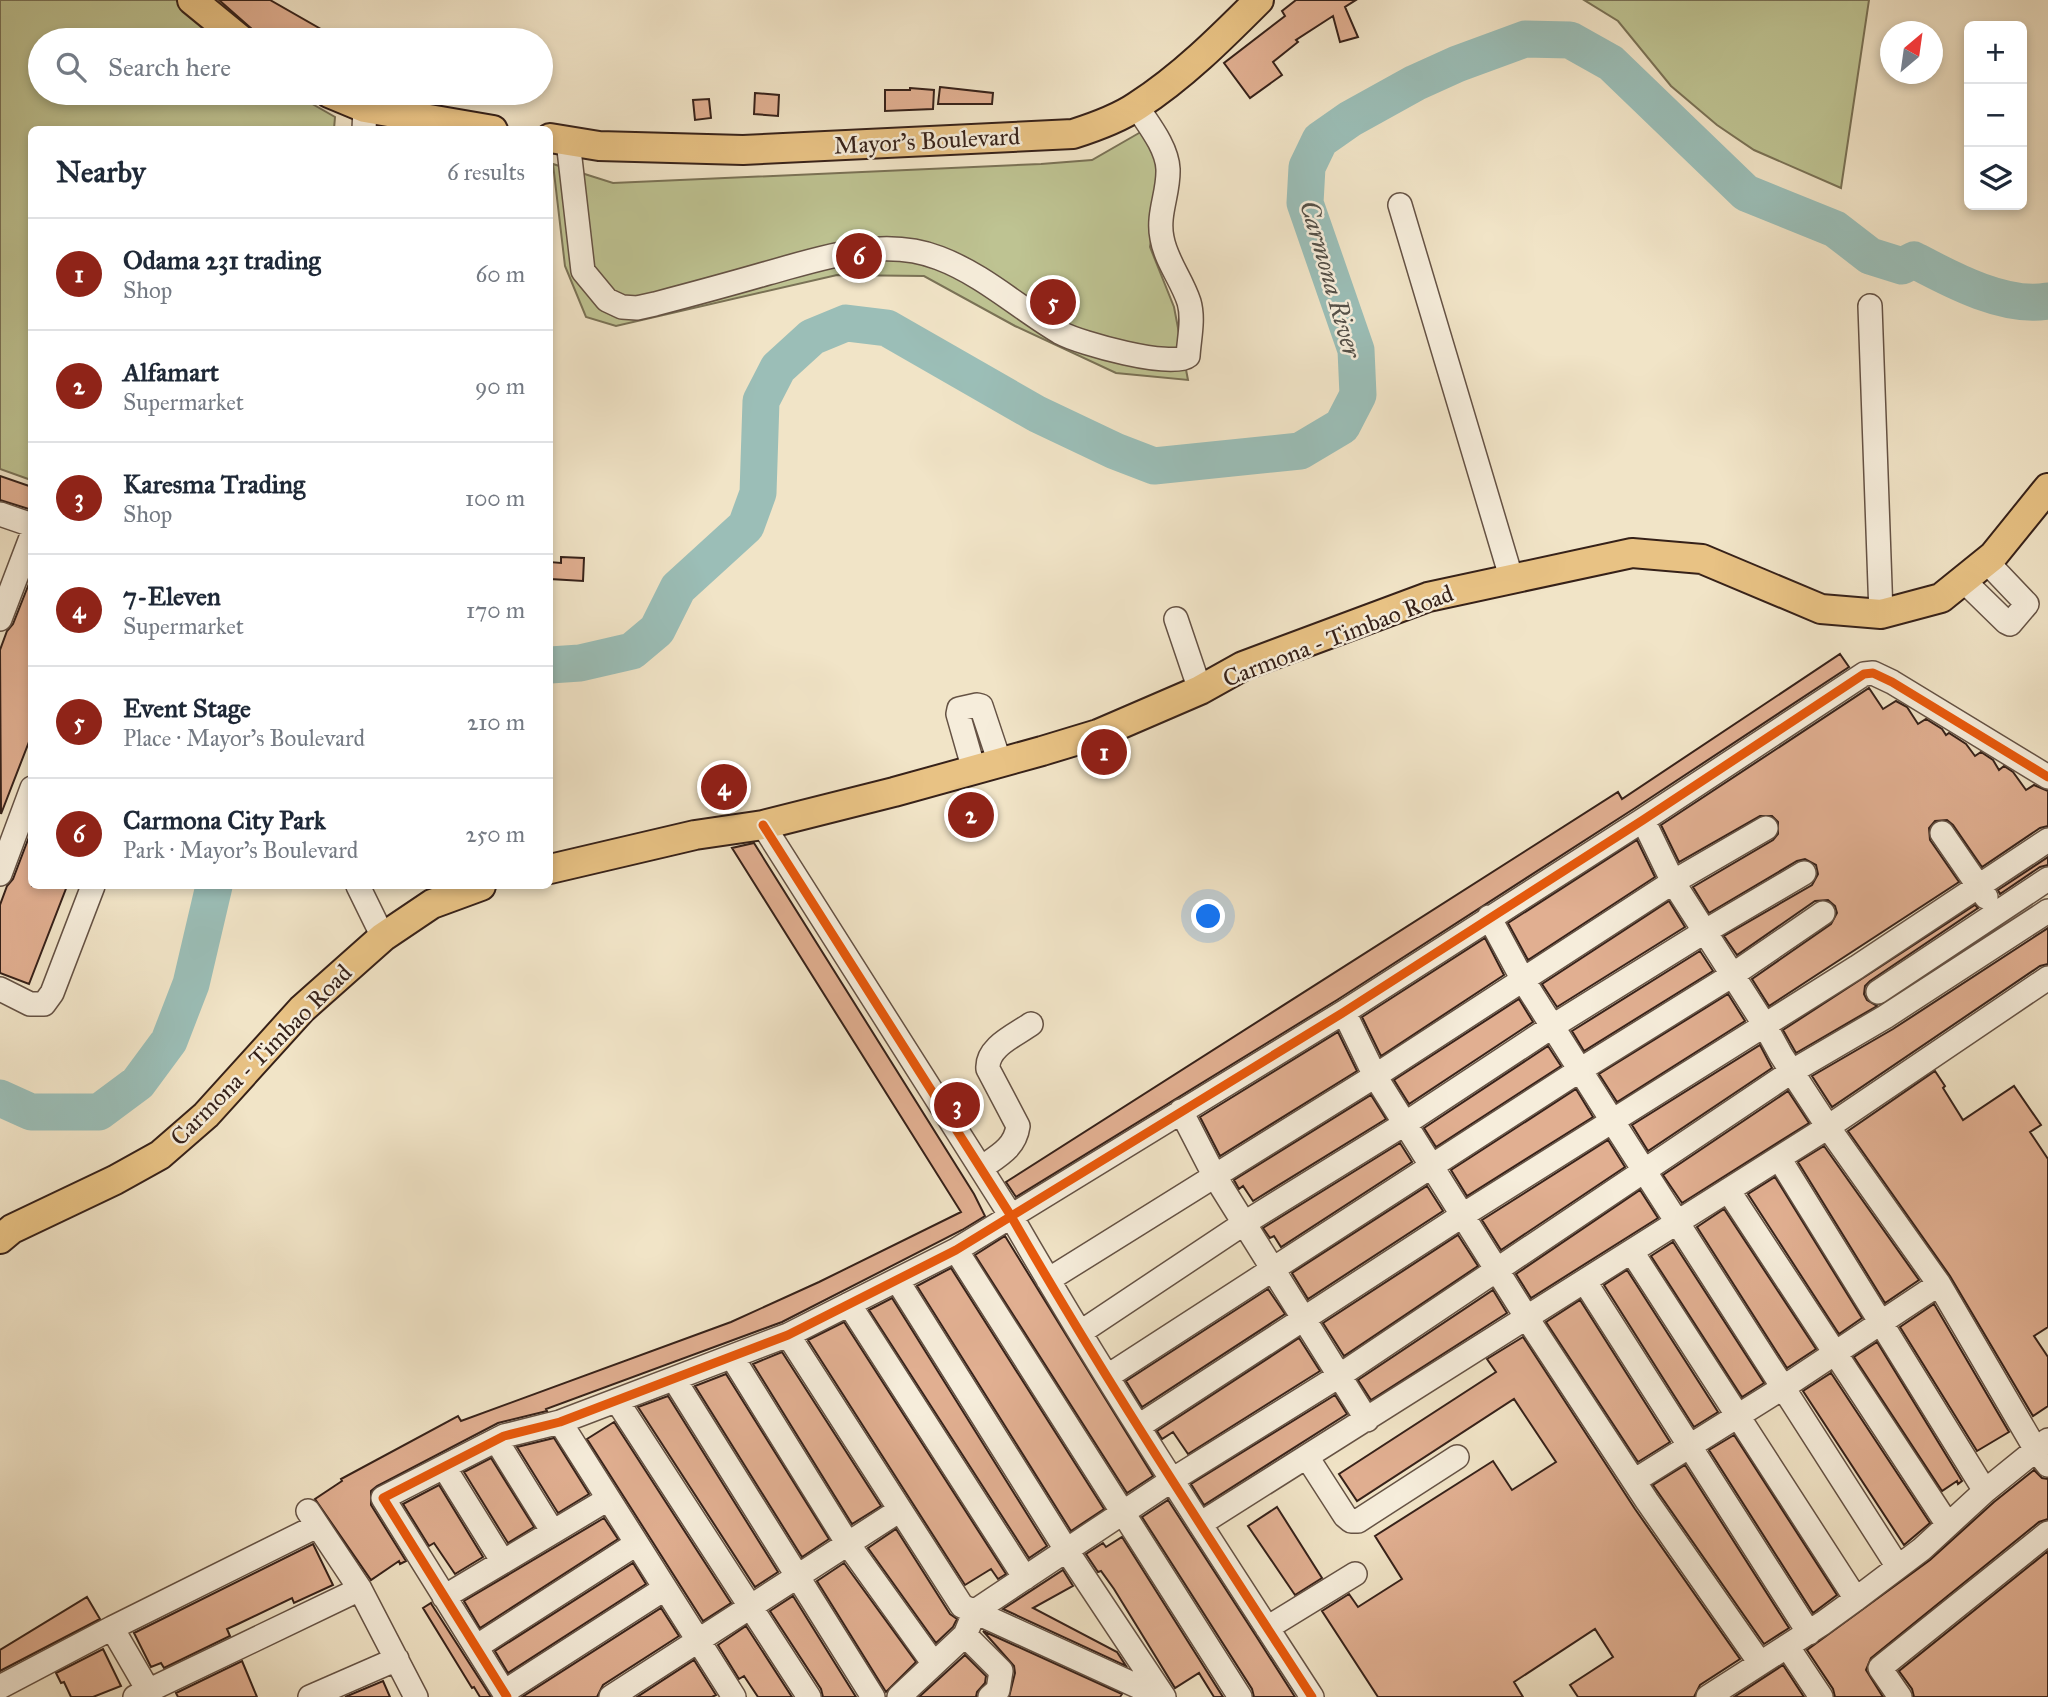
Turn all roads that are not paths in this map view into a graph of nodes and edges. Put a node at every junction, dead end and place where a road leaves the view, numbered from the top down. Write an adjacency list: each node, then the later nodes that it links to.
1 (192, 0): 3 (main road)
2 (1259, 0): 5 (main road, Mayor's Boulevard)
3 (226, 28)
4 (346, 105): 6 (main road)
5 (1136, 107): 8 (main road, Mayor's Boulevard); 8 (street)
6 (365, 119): 7 (main road)
7 (446, 126)
8 (559, 139)
9 (1400, 205): 16 (street)
10 (1870, 306): 18 (street)
11 (2048, 488): 15 (main road, Carmona - Timbao Road)
12 (0, 514): 13 (street)
13 (28, 524)
14 (28, 546): 19 (street)
15 (1986, 561): 17 (main road, Carmona - Timbao Road); 17 (street)
16 (1511, 577): 18 (main road, Carmona - Timbao Road); 21 (main road, Carmona - Timbao Road)
17 (1963, 580): 18 (main road, Carmona - Timbao Road)
18 (1881, 614)
19 (0, 619)
20 (1177, 619): 21 (street)
21 (1200, 691): 25 (main road, Carmona - Timbao Road)
22 (2048, 777): 24 (street)
23 (28, 799): 31 (street)
24 (1643, 820): 33 (street); 41 (street)
25 (763, 825): 29 (main road, Carmona - Timbao Road); 62 (street)
26 (1766, 828): 33 (street)
27 (1942, 833): 34 (street)
28 (2048, 840): 34 (street)
29 (553, 868)
30 (1804, 873): 42 (street)
31 (0, 874)
32 (2048, 879): 39 (street)
33 (1673, 882): 42 (street); 46 (street)
34 (1978, 885): 39 (street); 51 (street)
35 (92, 889): 47 (street)
36 (359, 889): 43 (street)
37 (473, 889): 43 (main road, Carmona - Timbao Road)
38 (2048, 911): 54 (street)
39 (1996, 912): 48 (street)
40 (1824, 913): 44 (street)
41 (1489, 917): 46 (street); 49 (street)
42 (1704, 932): 44 (street); 52 (street)
43 (383, 937): 70 (main road, Carmona - Timbao Road)
44 (1731, 976): 51 (street); 53 (street)
45 (2048, 978): 59 (street)
46 (1523, 980): 52 (street); 55 (street)
47 (0, 989)
48 (1878, 992)
49 (1344, 1012): 55 (street); 56 (street)
50 (1031, 1024): 62 (street)
51 (1764, 1024): 54 (street); 57 (street)
52 (1553, 1026): 53 (street); 58 (street)
53 (1580, 1070): 57 (street); 61 (street)
54 (1791, 1072): 59 (street); 63 (street)
55 (1375, 1076): 58 (street); 64 (street)
56 (1181, 1111): 64 (street); 67 (street)
57 (1613, 1122): 63 (street); 66 (street)
58 (1406, 1124): 61 (street); 69 (street)
59 (1828, 1127): 60 (street); 78 (street)
60 (1779, 1158): 65 (street); 82 (street)
61 (1432, 1166): 66 (street); 74 (street)
62 (981, 1168): 67 (street)
63 (1644, 1169): 68 (street); 73 (street)
64 (1214, 1175): 69 (street); 76 (street)
65 (1728, 1190): 68 (street); 85 (street)
66 (1463, 1215): 73 (street); 81 (street)
67 (1011, 1216): 71 (street); 76 (street)
68 (1678, 1222): 72 (street); 90 (street)
69 (1243, 1223): 74 (street); 83 (street)
70 (4, 1228)
71 (956, 1250): 75 (street); 107 (street)
72 (1632, 1252): 77 (street); 92 (street)
73 (1496, 1270): 80 (street); 88 (street)
74 (1272, 1271): 81 (street); 87 (street)
75 (897, 1280): 79 (street); 114 (street)
76 (1048, 1280): 83 (street)
77 (1585, 1282): 80 (street); 97 (street)
78 (1939, 1284): 82 (street); 98 (street)
79 (849, 1304): 84 (street); 119 (street)
80 (1527, 1318): 93 (street); 103 (street)
81 (1303, 1320): 88 (street); 95 (street)
82 (1882, 1323): 85 (street); 104 (street)
83 (1081, 1332): 87 (street)
84 (788, 1335): 86 (street); 106 (street)
85 (1836, 1352): 90 (street); 109 (street)
86 (732, 1357): 89 (street); 113 (street)
87 (1108, 1376): 95 (street)
88 (1339, 1376): 93 (street); 102 (street)
89 (674, 1379): 91 (street); 118 (street)
90 (1784, 1387): 92 (street); 116 (street)
91 (617, 1401): 94 (street); 124 (street)
92 (1738, 1416): 97 (street); 123 (street)
93 (1367, 1420): 99 (street)
94 (559, 1422): 96 (street); 105 (street)
95 (1139, 1426): 102 (street)
96 (496, 1440): 101 (street); 110 (street)
97 (1691, 1447): 103 (street); 128 (street)
98 (2044, 1452): 104 (street)
99 (1307, 1457): 100 (street); 108 (street)
100 (1457, 1457)
101 (444, 1466): 115 (street); 122 (street)
102 (1172, 1479): 107 (street); 108 (street)
103 (1634, 1481): 134 (street)
104 (1985, 1492): 109 (street)
105 (608, 1499): 110 (street); 112 (street)
106 (900, 1510): 113 (street); 125 (street)
107 (1125, 1512): 114 (street); 148 (street)
108 (1200, 1524): 127 (street)
109 (1948, 1525): 116 (street)
110 (553, 1532): 115 (street)
111 (2048, 1533): 152 (street)
112 (636, 1544): 121 (street); 132 (street)
113 (848, 1544): 118 (street); 135 (street)
114 (1067, 1551): 119 (street); 147 (street)
115 (503, 1562): 122 (street)
116 (1898, 1567): 123 (street)
117 (1355, 1574): 127 (street)
118 (797, 1577): 124 (street); 145 (street)
119 (1025, 1578): 125 (street)
120 (360, 1589): 126 (street); 133 (street); 137 (street)
121 (664, 1589): 130 (street); 138 (street)
122 (444, 1597): 132 (street)
123 (1856, 1599): 128 (street)
124 (751, 1606): 130 (street); 144 (street)
125 (975, 1611): 129 (street); 147 (street)
126 (112, 1628): 136 (street); 137 (street)
127 (1267, 1628): 149 (street)
128 (1808, 1633): 131 (street)
129 (965, 1634): 135 (street); 139 (street)
130 (697, 1640): 142 (street); 143 (street)
131 (1787, 1646): 134 (street); 151 (street)
132 (476, 1647): 138 (street)
133 (397, 1658): 140 (street); 141 (street)
134 (1760, 1662): 150 (street)
135 (934, 1664): 146 (street)
136 (0, 1687)
137 (145, 1695)
138 (506, 1695)
139 (1000, 1695)
140 (310, 1697)
141 (416, 1697)
142 (611, 1697)
143 (734, 1697)
144 (809, 1697)
145 (873, 1697)
146 (900, 1697)
147 (1163, 1697)
148 (1240, 1697)
149 (1312, 1697)
150 (1708, 1697)
151 (1821, 1697)
152 (1900, 1697)

